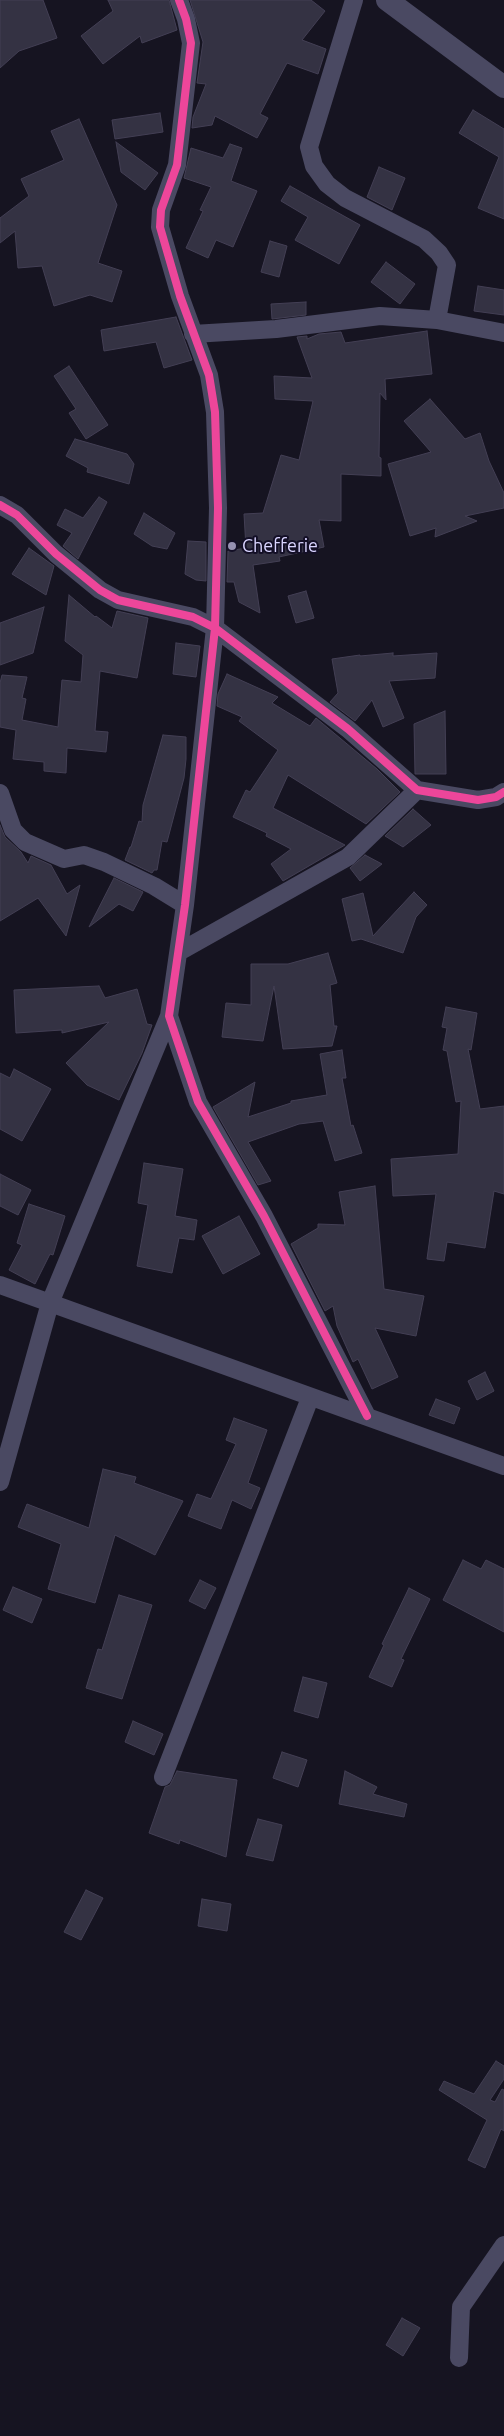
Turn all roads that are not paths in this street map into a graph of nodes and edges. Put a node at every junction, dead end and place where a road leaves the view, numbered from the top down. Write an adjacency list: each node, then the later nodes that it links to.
1 (179, 0): 7 (street)
2 (354, 0): 5 (street)
3 (387, 0): 4 (street)
4 (504, 87)
5 (437, 320): 6 (street); 7 (street)
6 (504, 333)
7 (193, 334): 9 (street)
8 (0, 505): 9 (street)
9 (215, 628): 10 (street); 13 (street)
10 (417, 790): 11 (street); 14 (street)
11 (504, 792)
12 (0, 793): 13 (street)
13 (185, 905): 14 (street)
14 (179, 952): 15 (street)
15 (169, 1016): 17 (street); 19 (street)
16 (0, 1285): 17 (street)
17 (50, 1303): 18 (street); 21 (street)
18 (310, 1398): 19 (street); 22 (street)
19 (367, 1416): 20 (street)
20 (504, 1466)
21 (0, 1482)
22 (163, 1777)
23 (504, 2245): 24 (street)
24 (459, 2358)

